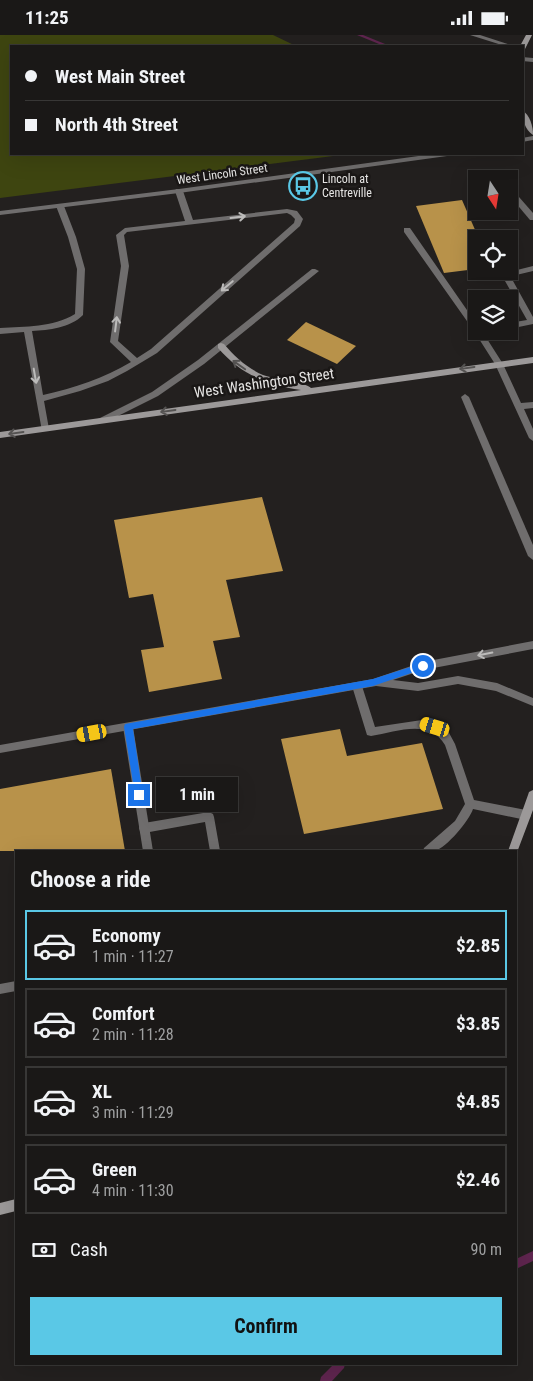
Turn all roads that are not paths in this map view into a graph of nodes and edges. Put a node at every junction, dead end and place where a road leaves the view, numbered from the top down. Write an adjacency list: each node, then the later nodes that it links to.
1 (473, 35): 2 (street)
2 (508, 45)
3 (524, 116): 4 (main road)
4 (533, 133)
5 (440, 155): 6 (street, West Lincoln Street)
6 (179, 191): 8 (street, West Lincoln Street); 11 (street)
7 (518, 201): 10 (street)
8 (60, 206): 9 (street, West Lincoln Street); 18 (street)
9 (0, 213)
10 (533, 218)
11 (190, 223): 23 (street, one-way to 11); 23 (street, one-way to 23)
12 (407, 229): 15 (street)
13 (533, 268): 16 (street)
14 (315, 271): 21 (street)
15 (468, 315)
16 (533, 322): 17 (street)
17 (518, 324)
18 (27, 328): 19 (street); 27 (street, one-way to 27)
19 (0, 331)
20 (484, 340): 24 (street)
21 (221, 346): 25 (main road, one-way to 21); 30 (street)
22 (533, 360): 24 (main road, West Washington Street)
23 (137, 362): 27 (street)
24 (499, 364): 25 (main road, West Washington Street, one-way to 25); 29 (street)
25 (318, 389): 30 (main road, West Washington Street, one-way to 30)
26 (466, 397): 34 (street)
27 (40, 399): 31 (street)
28 (533, 405): 29 (street)
29 (520, 407): 33 (street)
30 (101, 421): 31 (main road, West Washington Street)
31 (45, 429): 32 (main road, West Washington Street, one-way to 32)
32 (0, 435)
33 (533, 438)
34 (533, 556)
35 (533, 645): 36 (street, one-way to 36)
36 (373, 683): 37 (street); 38 (street)
37 (357, 685): 39 (street); 42 (street)
38 (533, 701)
39 (128, 727): 40 (street); 44 (street)
40 (0, 749)
41 (533, 795): 43 (main road)
42 (470, 804): 43 (street); 47 (street)
43 (526, 815): 48 (main road)
44 (144, 828): 45 (street); 46 (street)
45 (148, 850)
46 (216, 850)
47 (429, 850)
48 (513, 850)
49 (15, 986): 50 (street)
50 (0, 989)
51 (15, 1205): 52 (main road)
52 (0, 1209)

